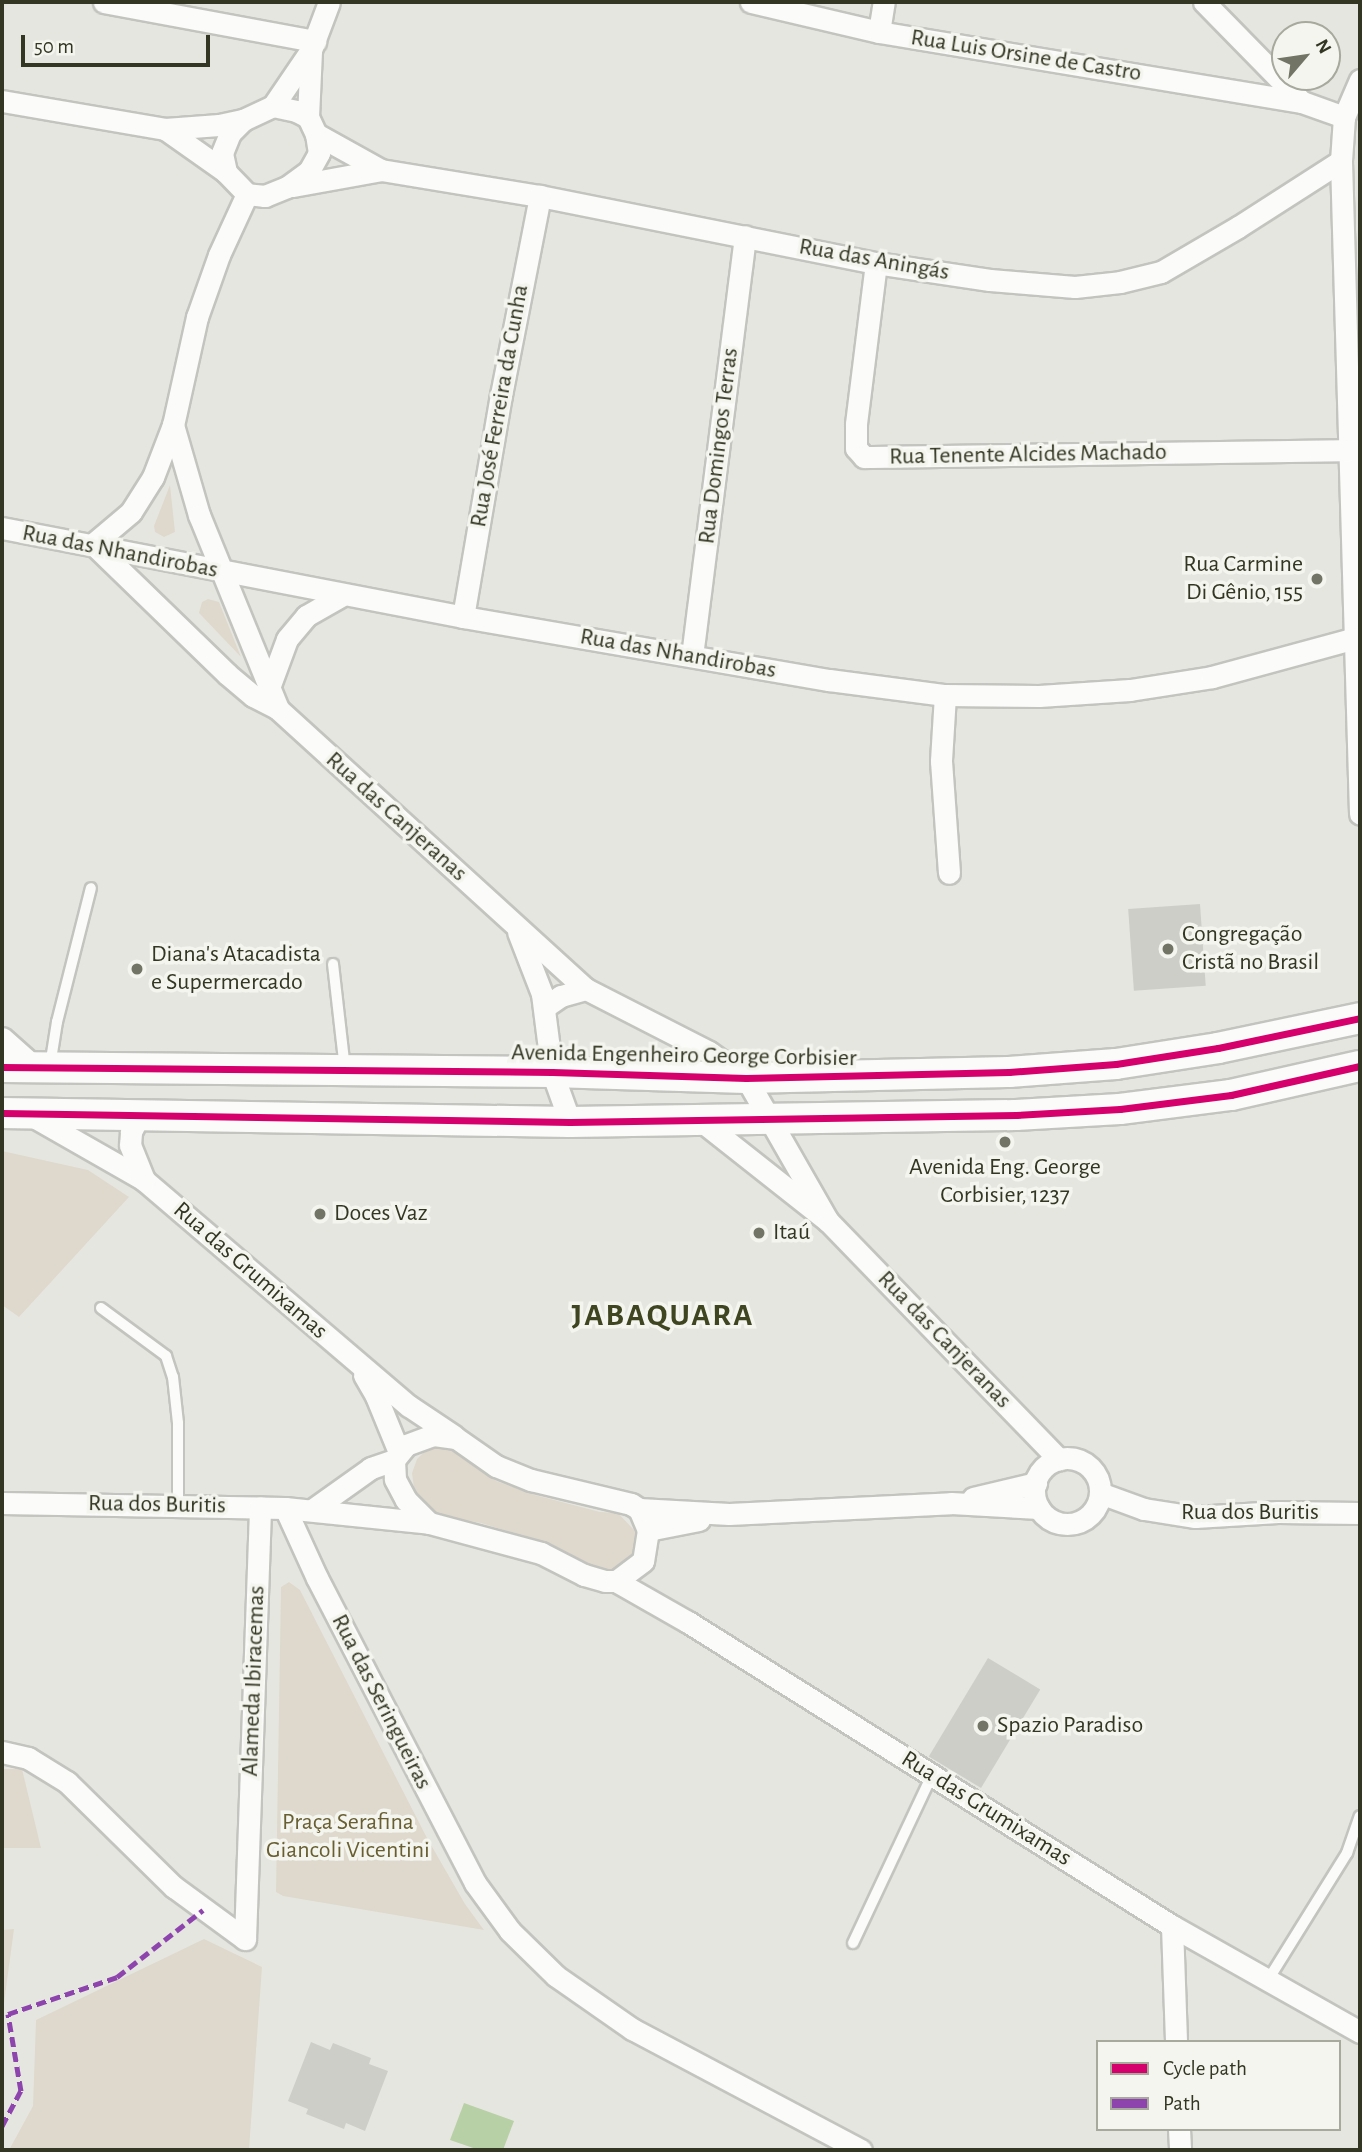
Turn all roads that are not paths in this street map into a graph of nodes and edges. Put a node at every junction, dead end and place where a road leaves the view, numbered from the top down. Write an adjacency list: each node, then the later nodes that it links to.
1 (104, 2): 7 (street)
2 (329, 2): 7 (street)
3 (751, 2): 6 (street, Rua Luis Orsine de Castro)
4 (884, 2): 6 (street)
5 (1205, 2): 10 (street)
6 (879, 32): 10 (street, Rua Luis Orsine de Castro)
7 (313, 46): 11 (street); 14 (street)
8 (1360, 80): 12 (street)
9 (2, 101): 15 (street)
10 (1302, 102): 12 (street, Rua Luis Orsine de Castro)
11 (273, 107): 13 (street); 14 (street)
12 (1344, 117): 16 (street)
13 (243, 120): 15 (street); 18 (street)
14 (312, 125): 17 (street, Rua das Aningás); 19 (street)
15 (165, 129): 18 (street)
16 (1340, 161): 23 (street, Rua das Aningás); 25 (street)
17 (381, 170): 19 (street, Rua das Aningás); 21 (street, Rua das Aningás)
18 (226, 172): 20 (street)
19 (287, 187): 20 (street)
20 (247, 194): 24 (street)
21 (540, 196): 22 (street, Rua das Aningás); 30 (street, Rua José Ferreira da Cunha)
22 (745, 236): 23 (street, Rua das Aningás); 32 (street, Rua Domingos Terras)
23 (876, 263): 25 (street, Rua Tenente Alcides Machado)
24 (173, 425): 27 (street); 28 (street)
25 (1349, 450): 31 (street)
26 (2, 528): 27 (street, Rua das Nhandirobas)
27 (93, 544): 28 (street, Rua das Nhandirobas); 35 (street, Rua das Canjeranas)
28 (223, 572): 29 (street, Rua das Nhandirobas); 33 (street)
29 (341, 596): 30 (street, Rua das Nhandirobas); 33 (street)
30 (463, 617): 32 (street, Rua das Nhandirobas)
31 (1356, 638): 34 (street, Rua das Nhandirobas); 36 (street)
32 (692, 656): 34 (street, Rua das Nhandirobas)
33 (270, 685): 35 (street)
34 (945, 695): 37 (street)
35 (278, 709): 39 (street, Rua das Canjeranas)
36 (1360, 814)
37 (949, 873)
38 (90, 888): 47 (lane)
39 (514, 924): 41 (street, Rua das Canjeranas); 42 (street, Rua das Canjeranas)
40 (333, 964): 48 (lane)
41 (586, 989): 42 (street); 50 (street, Rua das Canjeranas)
42 (545, 1007): 49 (street, Rua das Canjeranas)
43 (1360, 1018): 50 (main road, Avenida Engenheiro George Corbisier)
44 (2, 1038): 47 (street)
45 (1360, 1066): 53 (main road)
46 (2, 1068): 47 (main road, Avenida Engenheiro George Corbisier)
47 (43, 1068): 48 (main road, Avenida Engenheiro George Corbisier)
48 (345, 1071): 49 (main road, Avenida Engenheiro George Corbisier)
49 (552, 1072): 50 (main road, Avenida Engenheiro George Corbisier); 55 (street, Rua das Canjeranas)
50 (746, 1078): 53 (street, Rua das Canjeranas)
51 (15, 1114): 52 (main road); 56 (street, Rua das Grumixamas)
52 (139, 1116): 55 (main road); 56 (street, Rua das Grumixamas)
53 (771, 1119): 54 (main road); 57 (street, Rua das Canjeranas)
54 (700, 1120): 55 (main road); 57 (street, Rua das Canjeranas)
55 (570, 1122)
56 (144, 1180): 59 (street, Rua das Grumixamas)
57 (828, 1221): 62 (street, Rua das Canjeranas)
58 (102, 1308): 67 (lane)
59 (356, 1361): 60 (street, Rua das Grumixamas); 61 (street, Rua das Grumixamas)
60 (456, 1438): 61 (street); 71 (street, Rua das Grumixamas)
61 (396, 1456): 72 (street); 75 (street, Rua das Grumixamas)
62 (1059, 1459): 63 (street); 64 (street)
63 (1036, 1482): 66 (street); 70 (street)
64 (1100, 1493): 70 (street); 73 (street, Rua dos Buritis)
65 (2, 1503): 67 (street, Rua dos Buritis)
66 (951, 1503): 70 (street); 74 (street)
67 (178, 1506): 68 (street, Rua dos Buritis)
68 (260, 1507): 69 (street, Rua dos Buritis); 78 (street, Alameda Ibiracemas)
69 (285, 1508): 72 (street, Rua dos Buritis); 87 (street, Rua das Seringueiras)
70 (1039, 1508)
71 (639, 1509): 74 (street); 76 (street)
72 (312, 1510): 75 (street, Rua dos Buritis)
73 (1360, 1513)
74 (729, 1514): 76 (street)
75 (429, 1523): 77 (street, Rua das Grumixamas)
76 (648, 1530): 77 (street)
77 (616, 1581): 79 (street, Rua das Grumixamas)
78 (2, 1752)
79 (932, 1775): 81 (street, Rua das Grumixamas); 82 (lane)
80 (1360, 1816): 83 (lane)
81 (1172, 1926): 83 (street, Rua das Grumixamas); 85 (street)
82 (853, 1943)
83 (1268, 1980): 84 (street, Rua das Grumixamas)
84 (1360, 2032)
85 (1176, 2040)
86 (1179, 2131): 88 (street)
87 (861, 2150)
88 (1180, 2150)

